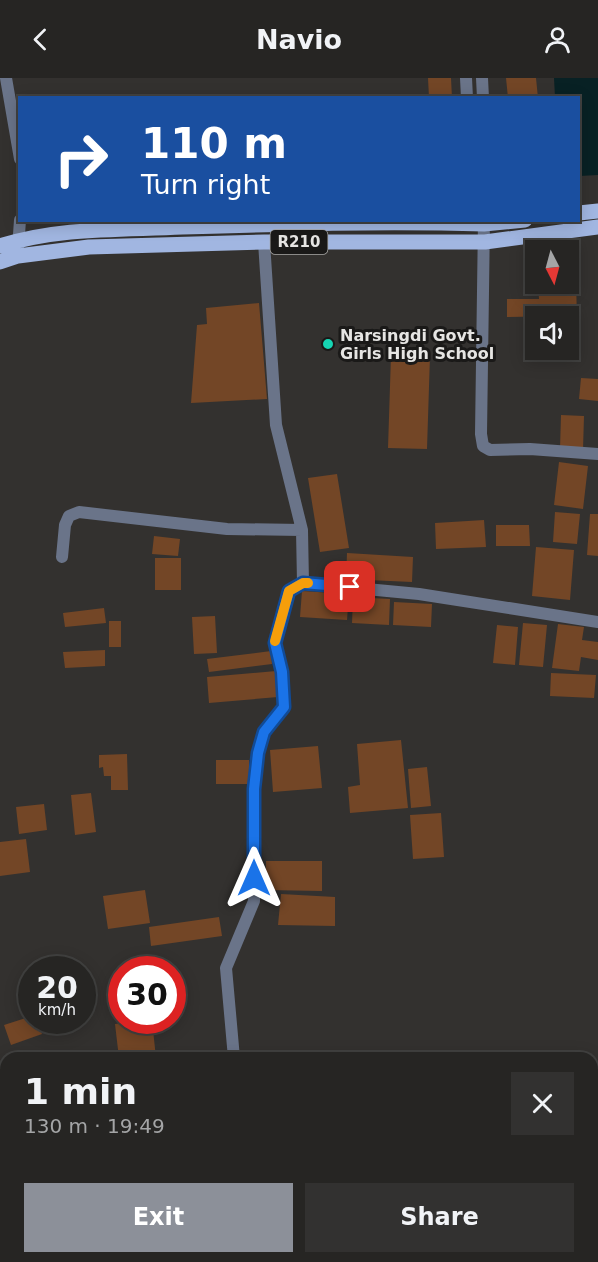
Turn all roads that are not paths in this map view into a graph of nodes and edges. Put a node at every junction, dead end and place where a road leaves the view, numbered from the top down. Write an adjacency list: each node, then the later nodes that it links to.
1 (6, 78): 6 (street)
2 (466, 78): 4 (street)
3 (482, 78): 5 (street)
4 (467, 96)
5 (483, 96)
6 (18, 147)
7 (598, 211): 8 (main road)
8 (580, 213)
9 (20, 222): 12 (street)
10 (484, 222): 12 (main road, R210); 14 (street)
11 (598, 227): 14 (main road, R210)
12 (19, 240): 15 (main road, R210); 16 (street)
13 (264, 242): 14 (main road, R210); 16 (main road, R210); 19 (street)
14 (485, 242): 18 (street)
15 (0, 246)
16 (18, 256): 17 (main road, R210)
17 (0, 262)
18 (598, 454)
19 (302, 530): 20 (street); 21 (street)
20 (63, 557)
21 (303, 583): 22 (street); 23 (street)
22 (598, 622)
23 (233, 1052)

